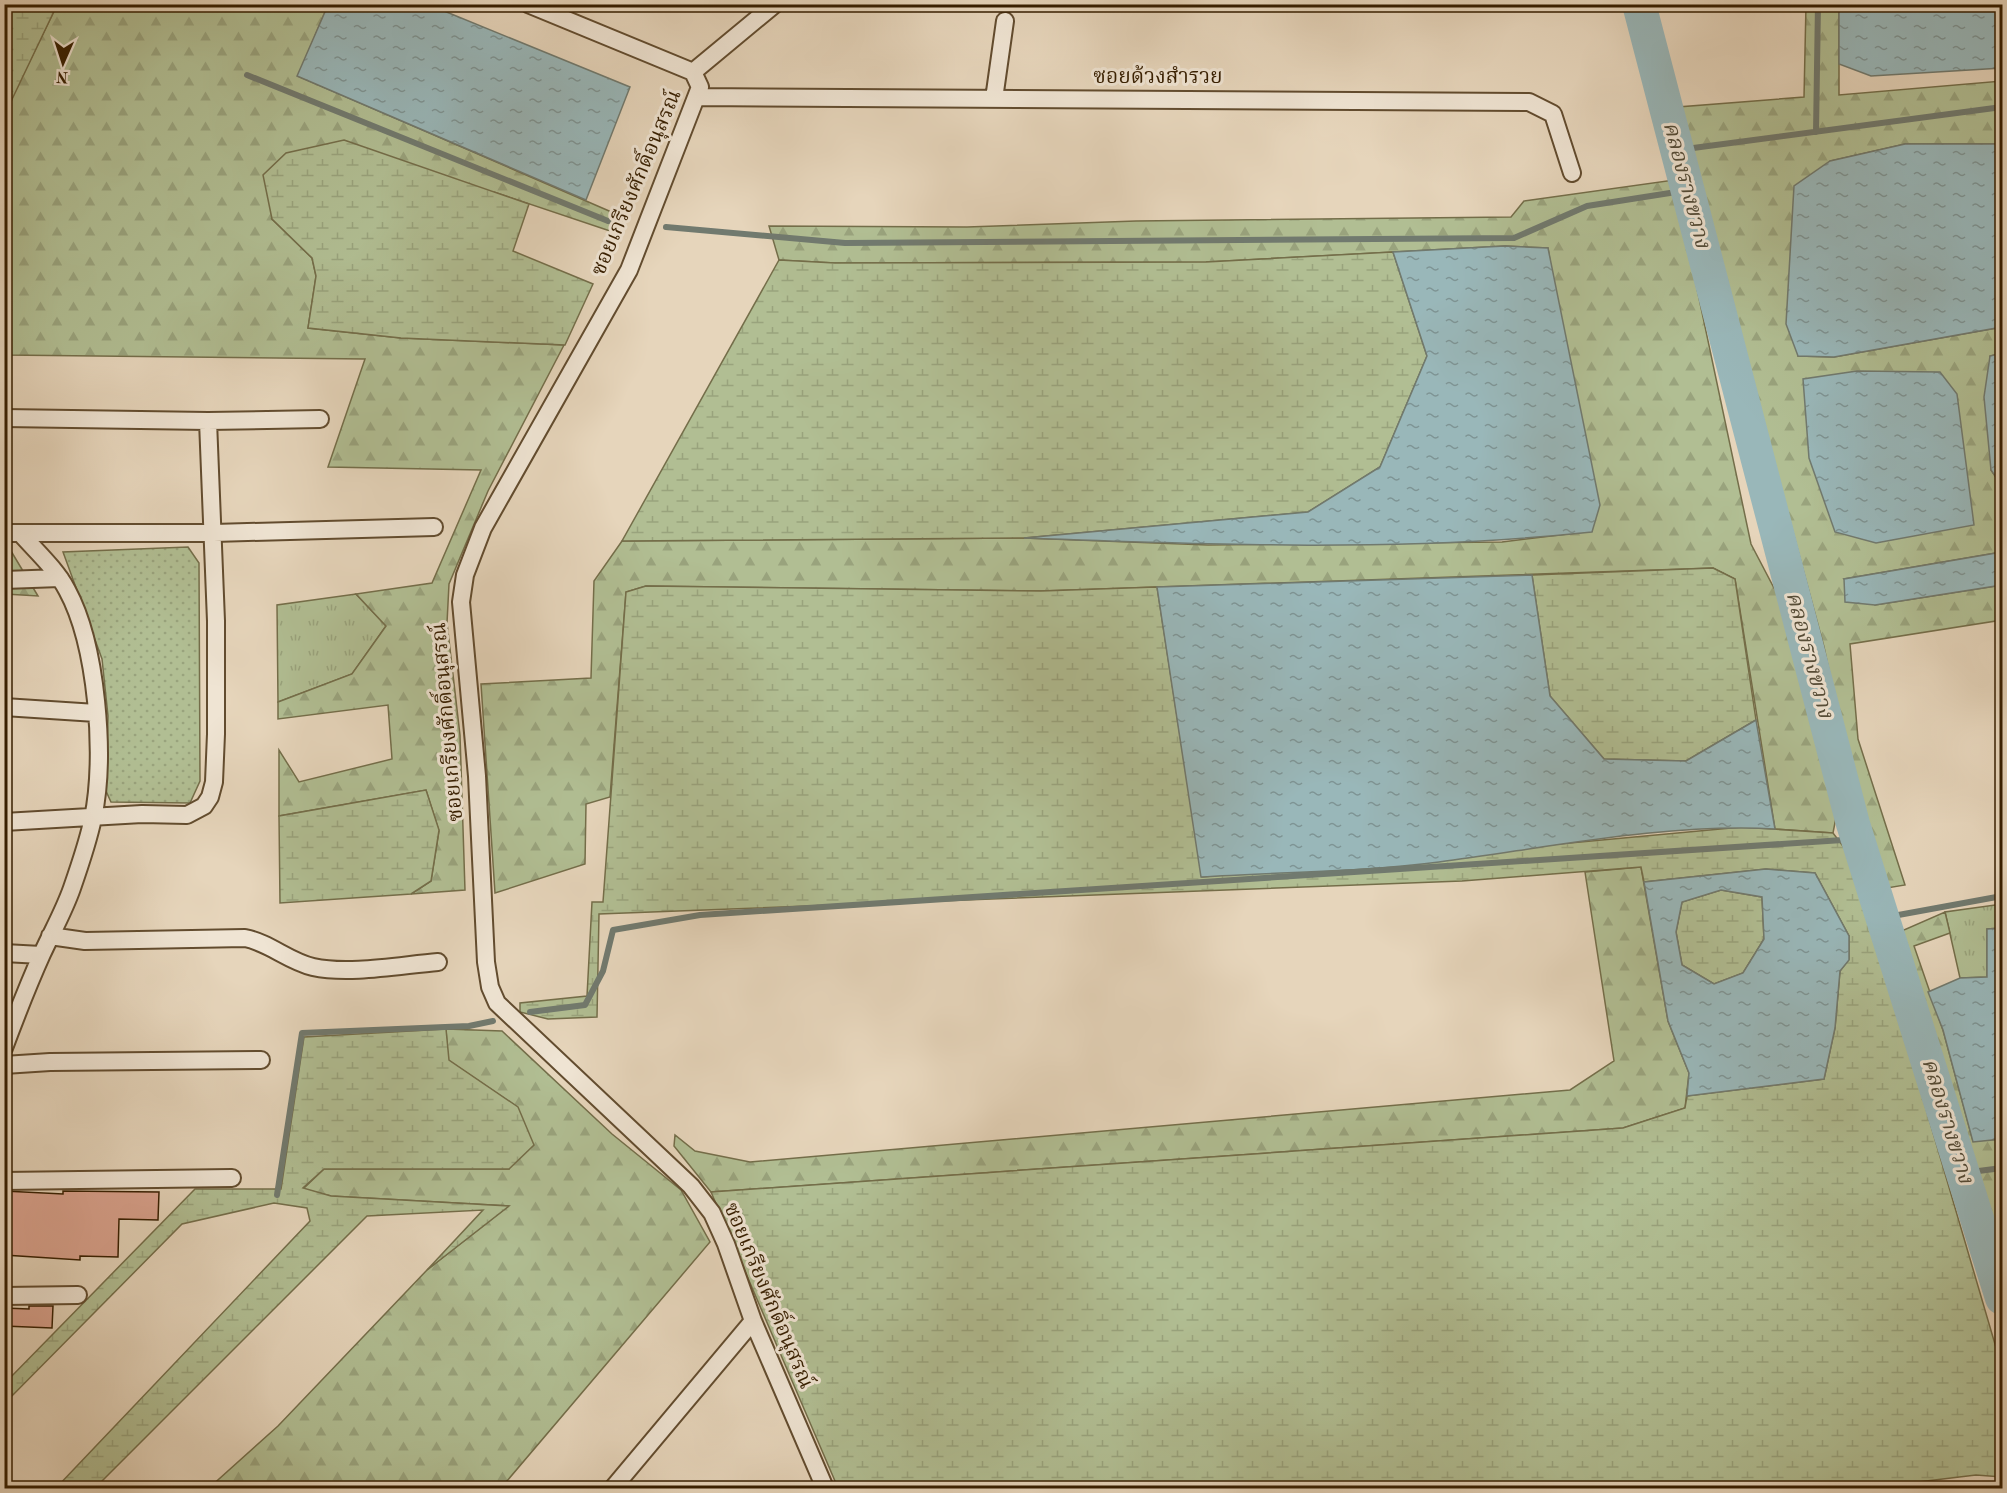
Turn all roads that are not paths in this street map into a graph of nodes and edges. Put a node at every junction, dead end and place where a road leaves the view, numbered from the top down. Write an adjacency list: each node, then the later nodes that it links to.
1 (528, 4): 4 (street, ซอยเกรียงศักดิ์อนุสรณ์)
2 (775, 4): 4 (street)
3 (1005, 21): 6 (street)
4 (693, 72): 5 (street, ซอยเกรียงศักดิ์อนุสรณ์)
5 (698, 97): 6 (street, ซอยด้วงสำรวย); 31 (street, ซอยเกรียงศักดิ์อนุสรณ์)
6 (994, 99): 7 (street, ซอยด้วงสำรวย)
7 (1572, 173)
8 (4, 418): 10 (street)
9 (320, 419): 10 (street)
10 (208, 421): 12 (street)
11 (434, 527): 12 (street)
12 (214, 533): 13 (street); 18 (street)
13 (13, 534): 14 (street)
14 (60, 578): 15 (street); 17 (street)
15 (4, 580)
16 (4, 707): 17 (street)
17 (96, 713): 18 (street)
18 (94, 816): 19 (street); 20 (street)
19 (4, 822)
20 (50, 936): 22 (street); 23 (street)
21 (4, 953): 22 (street)
22 (41, 955): 24 (street)
23 (438, 962)
24 (4, 1047)
25 (261, 1060): 26 (street)
26 (4, 1065)
27 (232, 1178): 28 (street)
28 (4, 1181)
29 (78, 1295): 30 (street)
30 (4, 1296)
31 (753, 1321): 32 (street); 33 (street, ซอยเกรียงศักดิ์อนุสรณ์)
32 (613, 1488)
33 (825, 1488)

